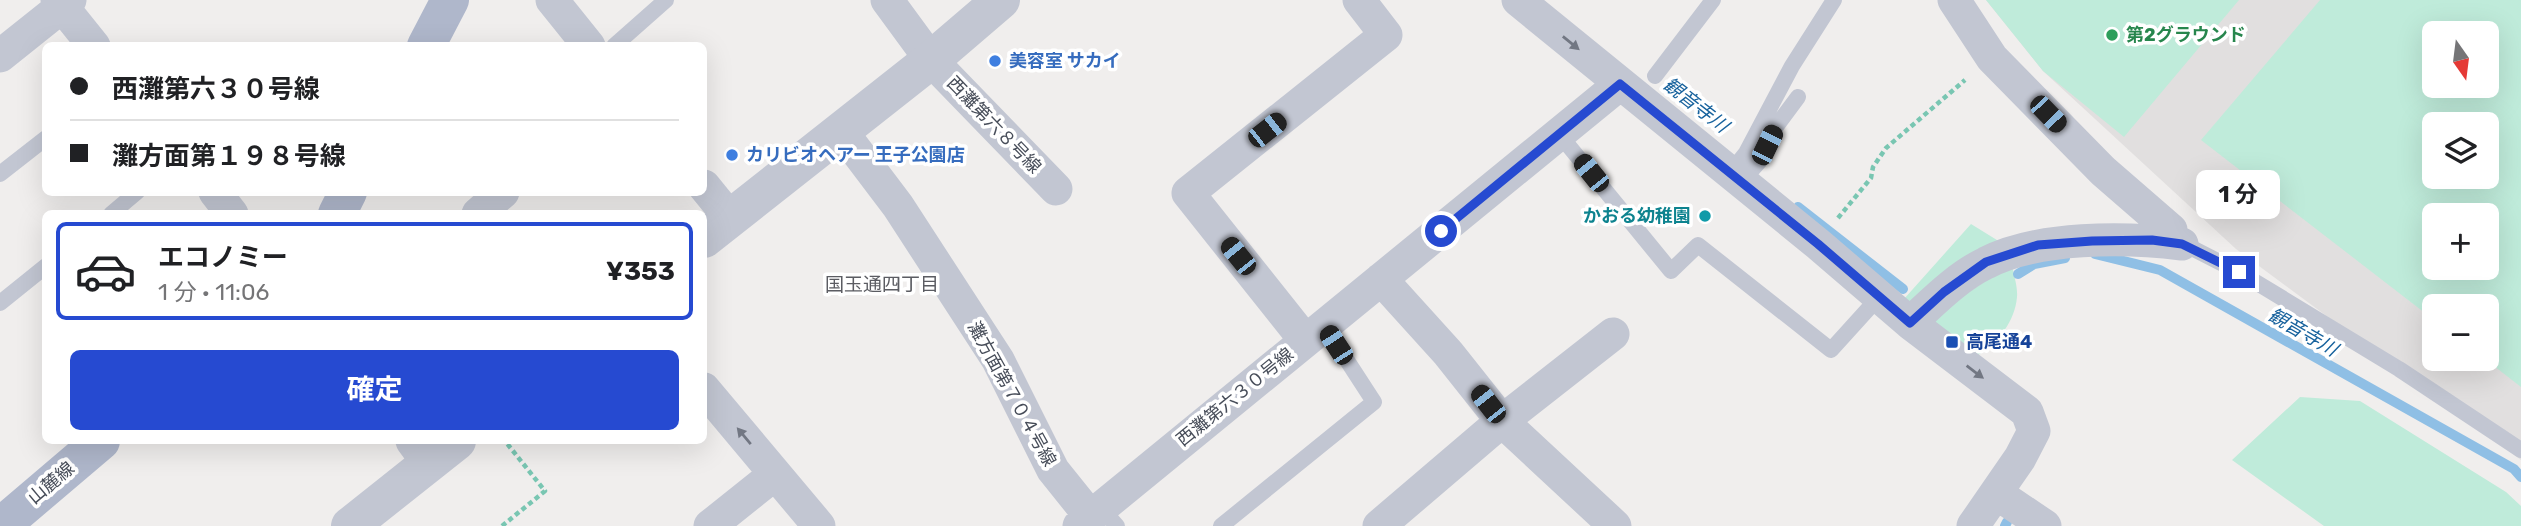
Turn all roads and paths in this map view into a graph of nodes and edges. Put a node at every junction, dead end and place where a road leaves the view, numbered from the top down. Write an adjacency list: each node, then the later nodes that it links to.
1 (450, 0): 13 (main road)
2 (552, 0): 14 (street)
3 (666, 0): 15 (lane)
4 (887, 0): 18 (street, 西灘第六８号線)
5 (1001, 0): 18 (street)
6 (1360, 0): 43 (street)
7 (1518, 0): 20 (street, one-way to 20)
8 (1713, 0): 19 (lane)
9 (1834, 0): 25 (lane)
10 (1954, 0): 17 (street)
11 (63, 2): 12 (street); 16 (street)
12 (91, 42)
13 (428, 42)
14 (586, 42)
15 (619, 42)
16 (0, 56)
17 (1992, 58): 35 (path); 37 (street)
18 (931, 60): 22 (street); 27 (street, 西灘第六８号線)
19 (1655, 76)
20 (1620, 84): 23 (street, 西灘第六３０号線); 25 (street)
21 (1798, 97): 25 (lane)
22 (842, 132): 36 (street); 53 (street, 灘方面第７０４号線)
23 (1559, 134): 39 (street, 西灘第六３０号線); 40 (lane)
24 (42, 141): 26 (lane)
25 (1742, 168): 40 (street)
26 (0, 174)
27 (1056, 189)
28 (131, 196): 32 (lane)
29 (218, 196): 33 (street)
30 (498, 196): 34 (street)
31 (707, 196): 36 (street)
32 (116, 210)
33 (229, 210)
34 (483, 210)
35 (1831, 226)
36 (717, 229)
37 (2176, 237): 42 (street); 50 (lane)
38 (42, 269): 41 (lane)
39 (1381, 279): 43 (street, 西灘第六３０号線); 46 (street)
40 (1880, 297): 42 (street)
41 (0, 303)
42 (1910, 323): 52 (street, one-way to 52)
43 (1315, 333): 53 (street, 西灘第六３０号線); 59 (lane)
44 (1613, 334): 46 (street)
45 (707, 393): 51 (street, one-way to 45)
46 (1502, 421): 60 (street); 61 (street)
47 (97, 444): 54 (main road, 山麓線)
48 (507, 444): 56 (path)
49 (432, 448): 55 (street)
50 (2521, 450)
51 (775, 474): 57 (street); 58 (street)
52 (1996, 493): 62 (street); 63 (street)
53 (1097, 519)
54 (1, 526)
55 (350, 526)
56 (502, 526)
57 (710, 526)
58 (819, 526)
59 (1221, 526)
60 (1379, 526)
61 (1615, 526)
62 (1973, 526)
63 (2045, 526)

